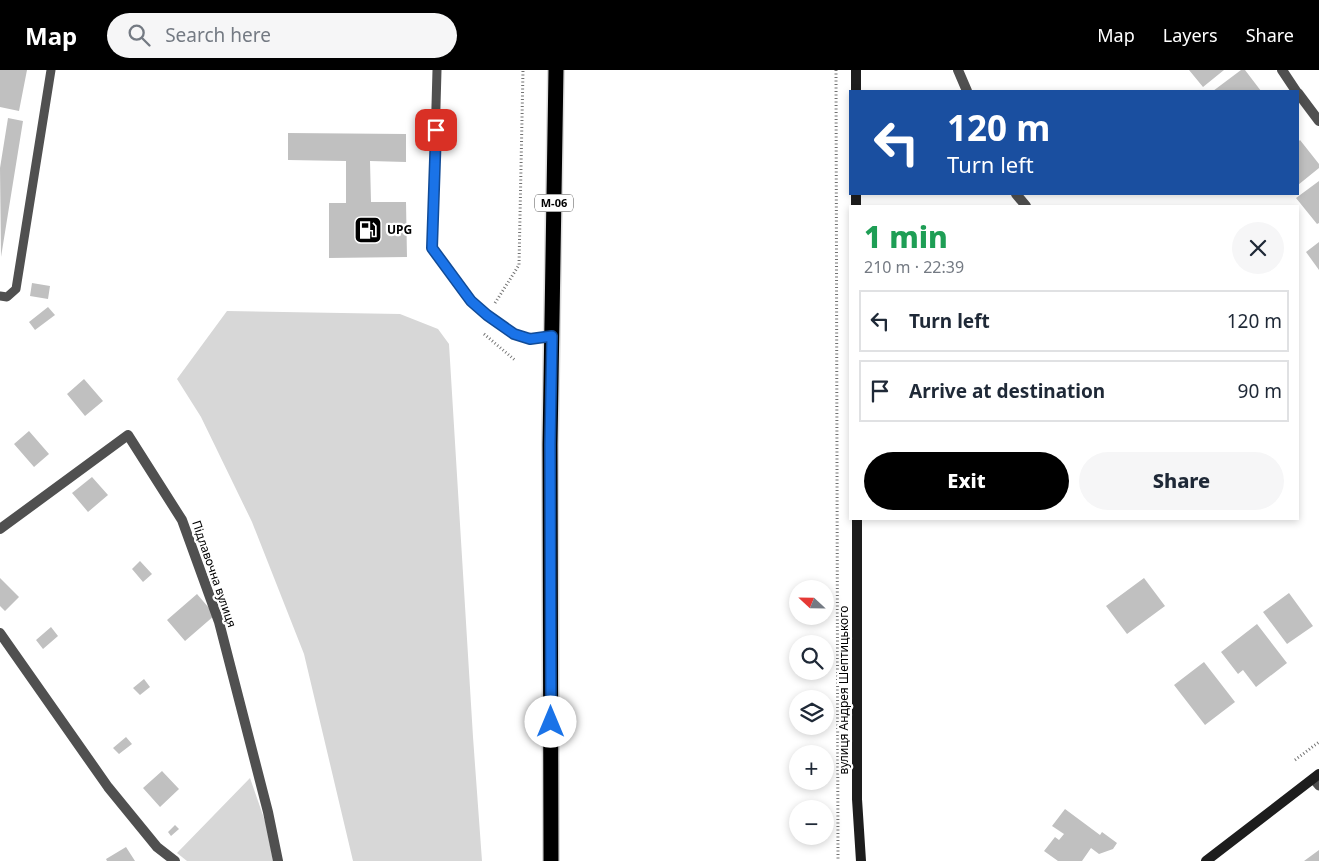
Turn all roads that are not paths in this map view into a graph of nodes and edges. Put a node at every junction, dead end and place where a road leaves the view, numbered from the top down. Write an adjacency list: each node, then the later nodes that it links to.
1 (51, 70): 14 (lane)
2 (437, 70): 15 (lane)
3 (556, 70): 15 (highway, М-06)
4 (856, 70): 7 (main road)
5 (958, 70): 8 (street)
6 (1282, 70): 9 (street)
7 (856, 90)
8 (967, 90)
9 (1296, 90)
10 (1299, 95): 11 (street)
11 (1319, 121)
12 (1017, 195): 13 (street)
13 (1025, 205)
14 (0, 296)
15 (552, 336): 22 (highway, М-06)
16 (856, 520): 23 (main road, вулиця Андрея Шептицького)
17 (0, 529): 21 (street, Підлавочна вулиця)
18 (0, 633): 20 (street)
19 (1317, 780): 24 (main road)
20 (175, 861)
21 (278, 861)
22 (551, 861)
23 (861, 861)
24 (1206, 861)

